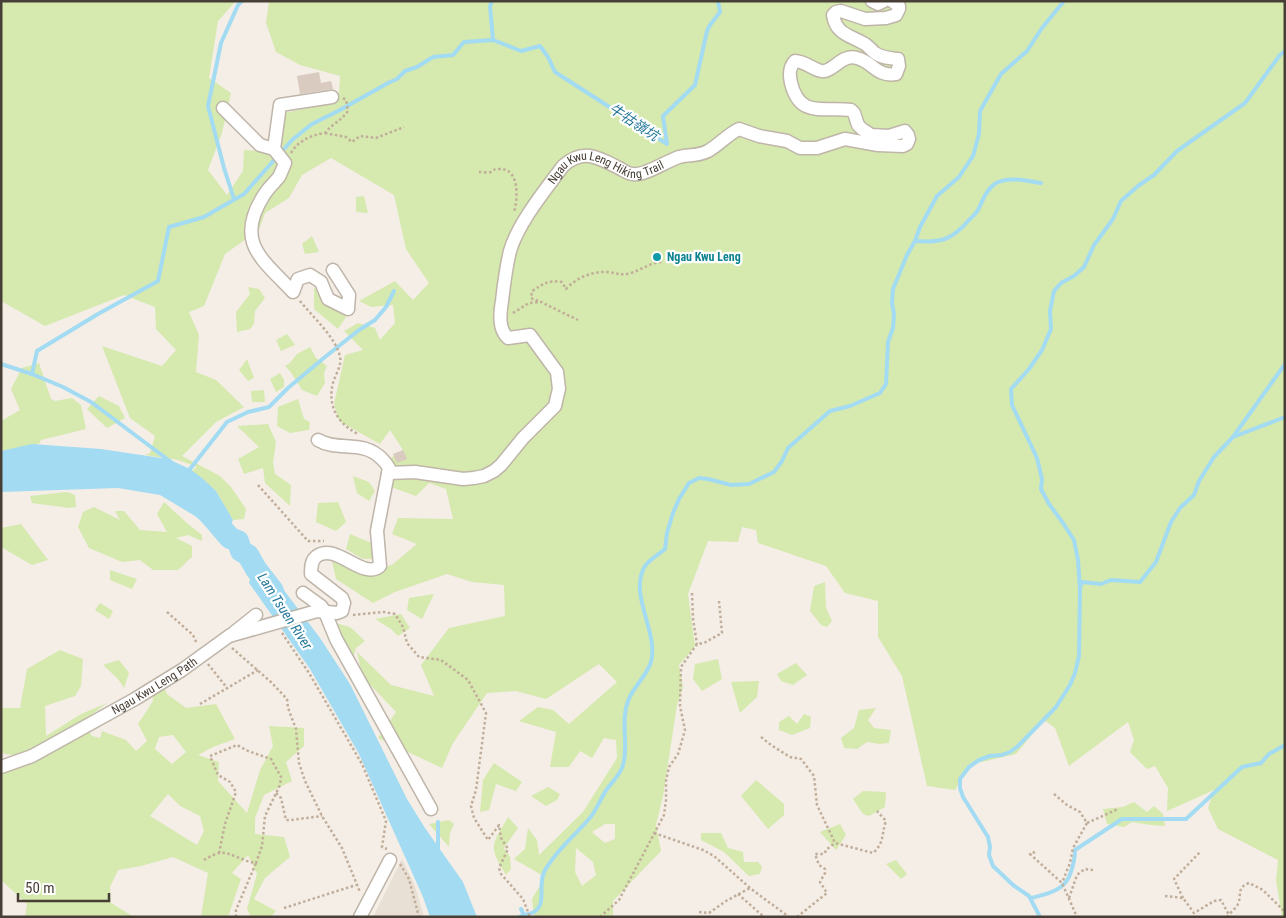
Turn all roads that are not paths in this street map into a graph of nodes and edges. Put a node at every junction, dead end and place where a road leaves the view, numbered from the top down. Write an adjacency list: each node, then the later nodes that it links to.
1 (872, 1): 2 (street)
2 (884, 1)
3 (892, 1): 9 (street, Ngau Kwu Leng Hiking Trail)
4 (332, 97): 6 (street)
5 (222, 108): 6 (street)
6 (279, 156): 7 (street)
7 (332, 270)
8 (318, 440): 9 (street)
9 (388, 473): 11 (street)
10 (303, 593): 11 (street)
11 (325, 612): 13 (street, Ngau Kwu Leng Path); 15 (street)
12 (256, 615): 13 (street)
13 (232, 637): 14 (street, Ngau Kwu Leng Path)
14 (1, 767)
15 (431, 809)
16 (392, 857): 17 (street)
17 (363, 911)

